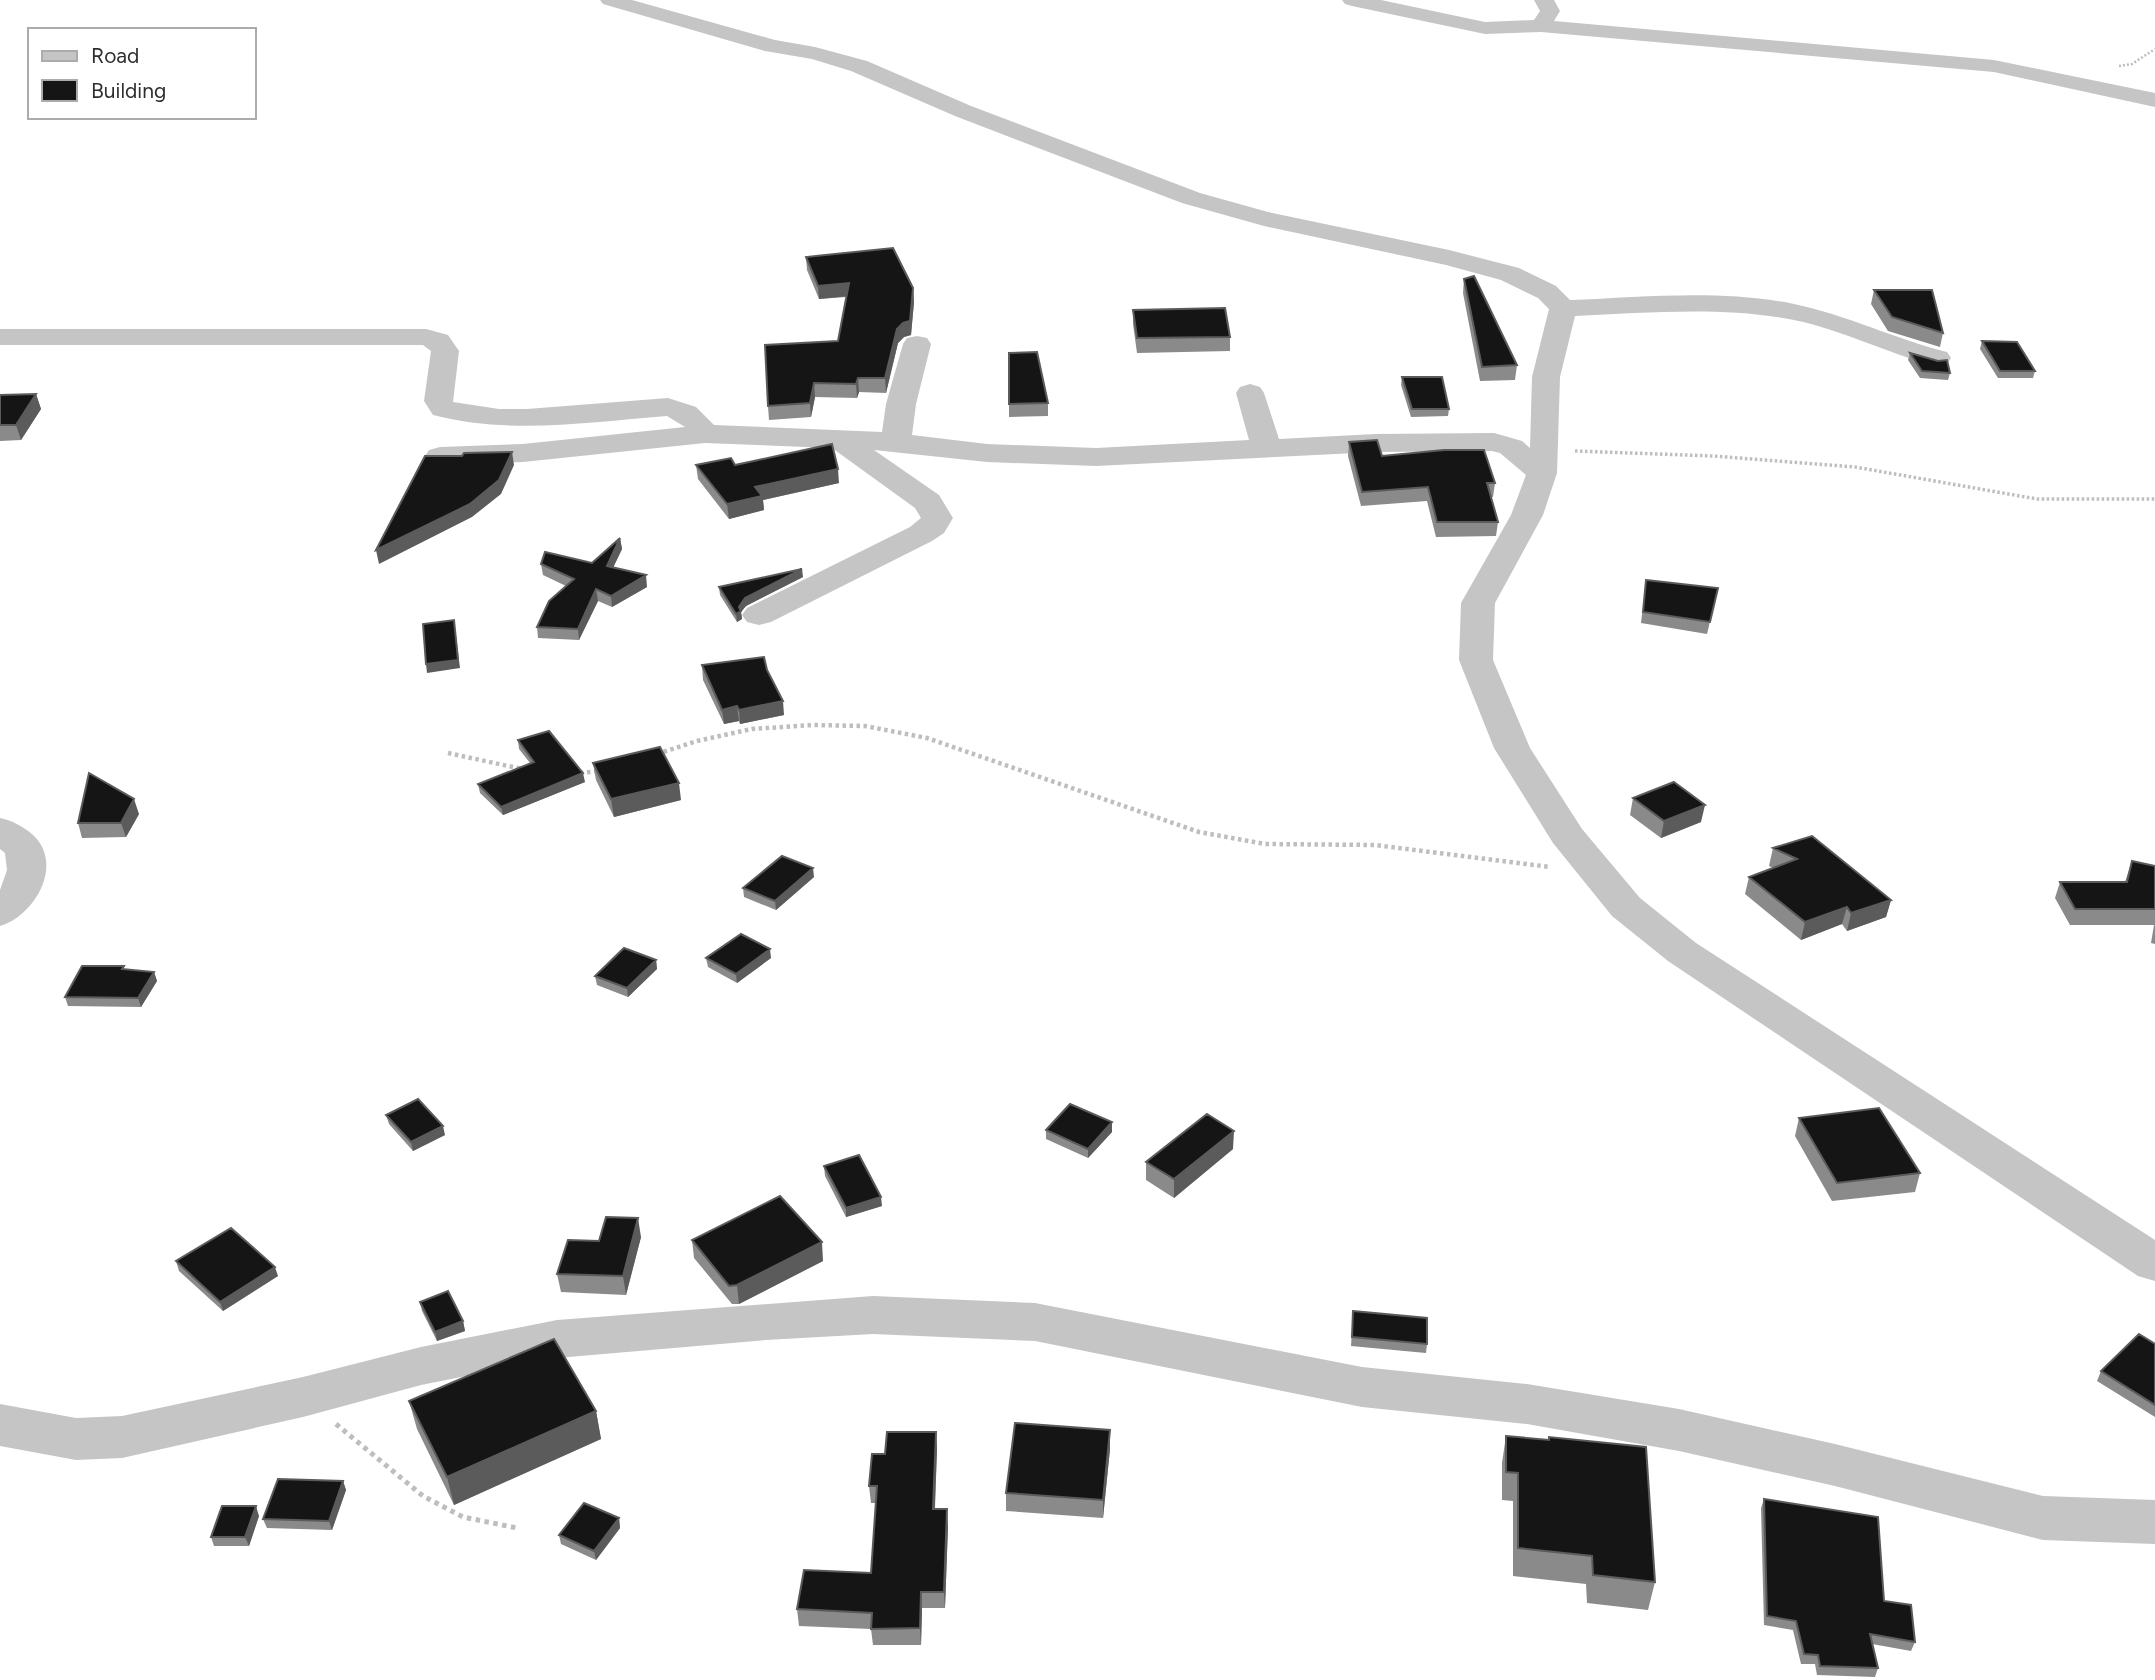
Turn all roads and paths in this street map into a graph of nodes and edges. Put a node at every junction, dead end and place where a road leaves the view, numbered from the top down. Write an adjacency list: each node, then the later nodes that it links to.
1 (610, 0): 6 (street)
2 (1352, 0): 4 (street)
3 (1544, 0): 4 (street)
4 (1542, 26): 5 (street)
5 (2155, 100)
6 (1563, 308): 9 (street); 16 (street)
7 (0, 337): 11 (street)
8 (916, 344): 13 (street)
9 (1937, 358)
10 (1250, 393): 14 (street)
11 (705, 434): 12 (street); 15 (street)
12 (838, 439): 13 (street); 18 (street)
13 (896, 442): 14 (street)
14 (1267, 449): 16 (street)
15 (440, 456)
16 (1544, 462): 17 (path); 25 (street)
17 (2155, 499)
18 (759, 615)
19 (448, 752): 21 (path)
20 (645, 758): 25 (path)
21 (531, 770)
22 (601, 771): 23 (path)
23 (575, 773)
24 (0, 829): 26 (street)
25 (1596, 873): 27 (street)
26 (0, 913)
27 (2155, 1263)
28 (303, 1397): 29 (street); 30 (street); 31 (path)
29 (0, 1425)
30 (2155, 1522)
31 (517, 1528)

